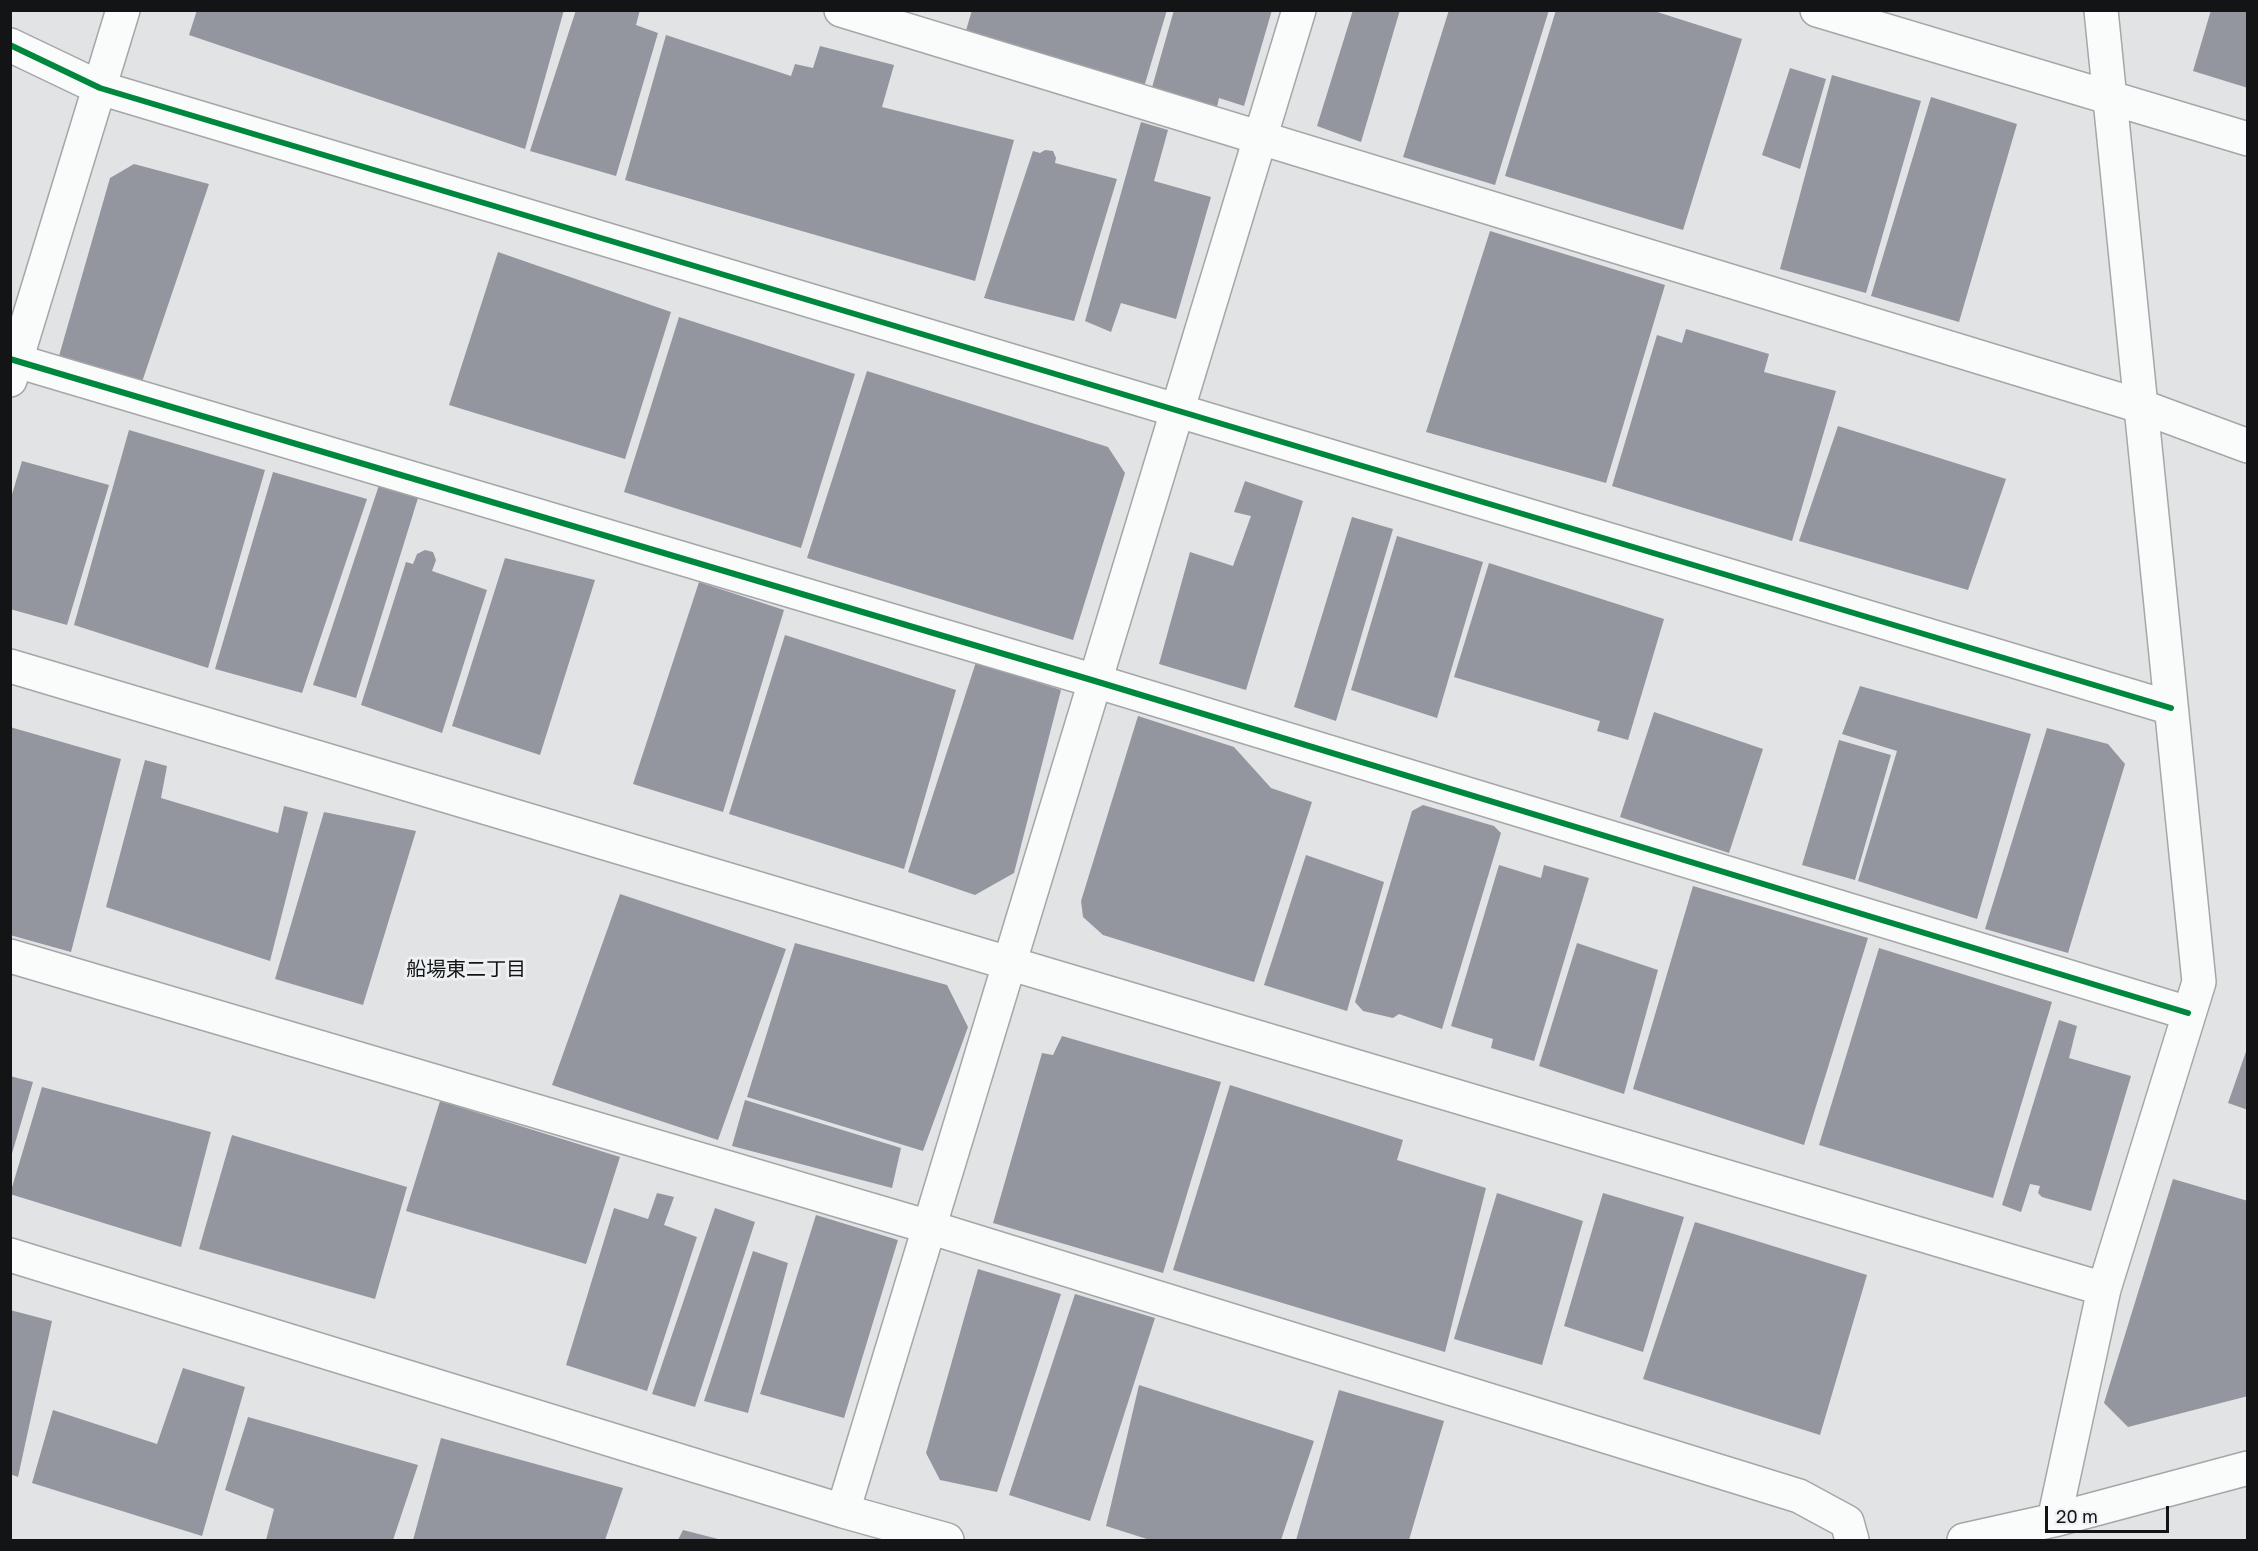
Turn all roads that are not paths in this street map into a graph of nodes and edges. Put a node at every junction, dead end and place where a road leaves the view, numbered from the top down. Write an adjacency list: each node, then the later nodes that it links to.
1 (123, 10): 7 (street)
2 (841, 10): 9 (street)
3 (1299, 10): 9 (street)
4 (1817, 10): 8 (street)
5 (2101, 10): 8 (street)
6 (10, 45): 7 (street)
7 (100, 88): 11 (street); 13 (street)
8 (2110, 97): 10 (street); 12 (street)
9 (1260, 138): 12 (street); 13 (street)
10 (2247, 139)
11 (12, 367): 16 (street)
12 (2140, 406): 14 (street); 17 (street)
13 (1178, 410): 16 (street); 17 (street)
14 (2247, 446)
15 (10, 666): 19 (street)
16 (1095, 681): 19 (street); 20 (street)
17 (2171, 708): 20 (street)
18 (10, 956): 21 (street)
19 (1010, 963): 21 (street); 23 (street)
20 (2188, 1013): 23 (street)
21 (929, 1227): 25 (street); 28 (street)
22 (10, 1255): 25 (street)
23 (2104, 1290): 26 (street)
24 (2247, 1468): 26 (street)
25 (843, 1511): 27 (street)
26 (2054, 1520): 29 (street)
27 (946, 1540)
28 (1852, 1540)
29 (1964, 1540)

